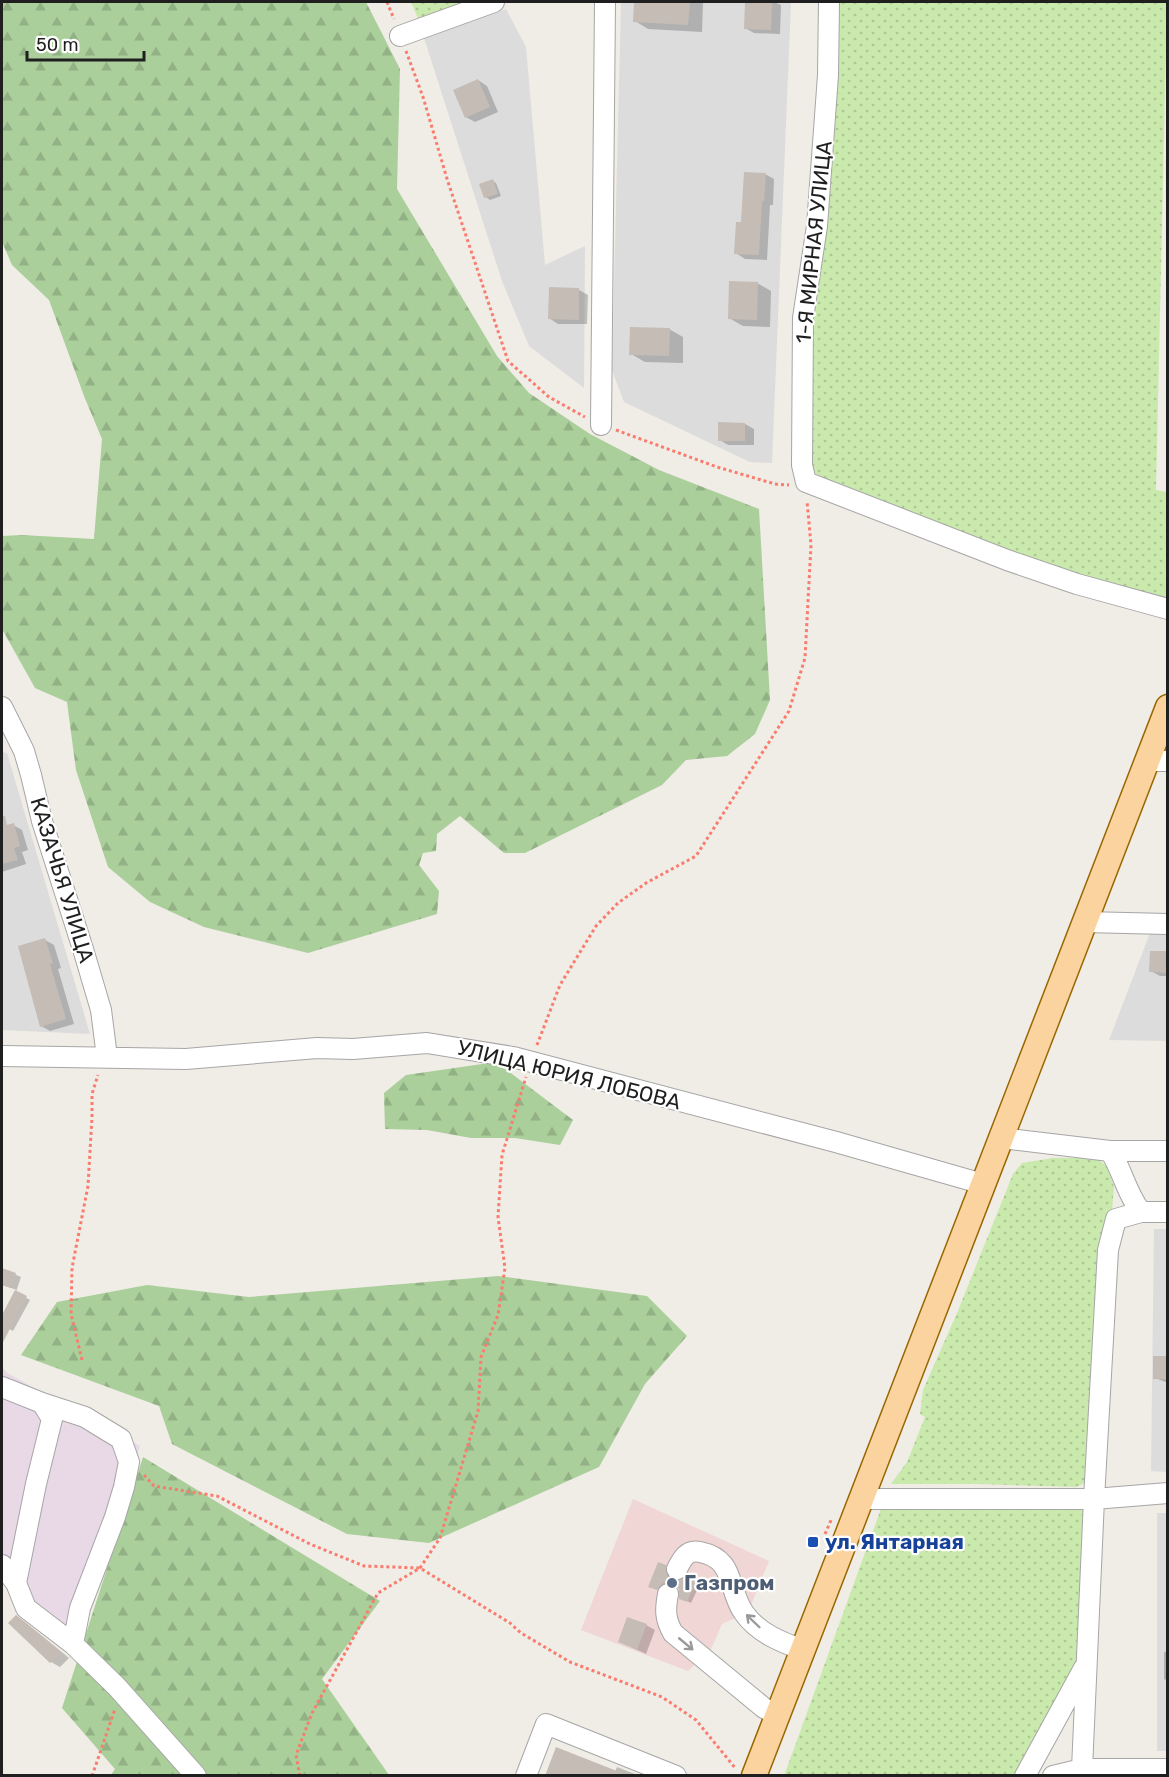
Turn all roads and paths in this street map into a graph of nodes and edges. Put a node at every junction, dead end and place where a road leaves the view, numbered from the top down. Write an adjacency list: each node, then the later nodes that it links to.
1 (387, 2): 5 (path)
2 (494, 2): 5 (street)
3 (605, 2): 6 (street)
4 (829, 2): 7 (street, 1-Я МИРНАЯ УЛИЦА)
5 (400, 36): 6 (path)
6 (601, 425): 7 (path)
7 (806, 482): 8 (street); 16 (path)
8 (1167, 609)
9 (2, 707): 15 (street, КАЗАЧЬЯ УЛИЦА)
10 (1167, 707): 11 (main road)
11 (1157, 761): 12 (main road)
12 (1084, 922): 13 (street); 17 (main road)
13 (1167, 924)
14 (2, 1056): 15 (street, УЛИЦА ЮРИЯ ЛОБОВА)
15 (107, 1057): 16 (street, УЛИЦА ЮРИЯ ЛОБОВА); 23 (path)
16 (531, 1062): 20 (street, УЛИЦА ЮРИЯ ЛОБОВА); 31 (path)
17 (1001, 1138): 18 (street); 20 (main road)
18 (1110, 1151): 19 (street); 21 (street)
19 (1167, 1151)
20 (983, 1184): 28 (main road)
21 (1141, 1212): 22 (street); 29 (street)
22 (1167, 1212)
23 (82, 1360)
24 (2, 1387): 25 (street)
25 (42, 1403): 26 (street); 33 (street)
26 (129, 1462): 31 (path); 35 (street)
27 (1167, 1493): 29 (street)
28 (861, 1499): 29 (street); 36 (main road)
29 (1094, 1500): 37 (street)
30 (2, 1565): 33 (street)
31 (420, 1568): 44 (path); 47 (path)
32 (677, 1569): 36 (street, one-way to 32)
33 (16, 1583): 35 (street)
34 (668, 1594): 39 (street, one-way to 39)
35 (73, 1644): 38 (street)
36 (803, 1650): 39 (main road)
37 (1087, 1664): 40 (street); 49 (street)
38 (120, 1691): 42 (path); 43 (street)
39 (777, 1715): 48 (main road)
40 (1082, 1768): 41 (street); 50 (street)
41 (1167, 1769)
42 (92, 1776)
43 (196, 1776)
44 (300, 1776)
45 (526, 1776): 46 (street)
46 (676, 1776)
47 (740, 1776)
48 (754, 1776)
49 (1025, 1776)
50 (1053, 1776)

